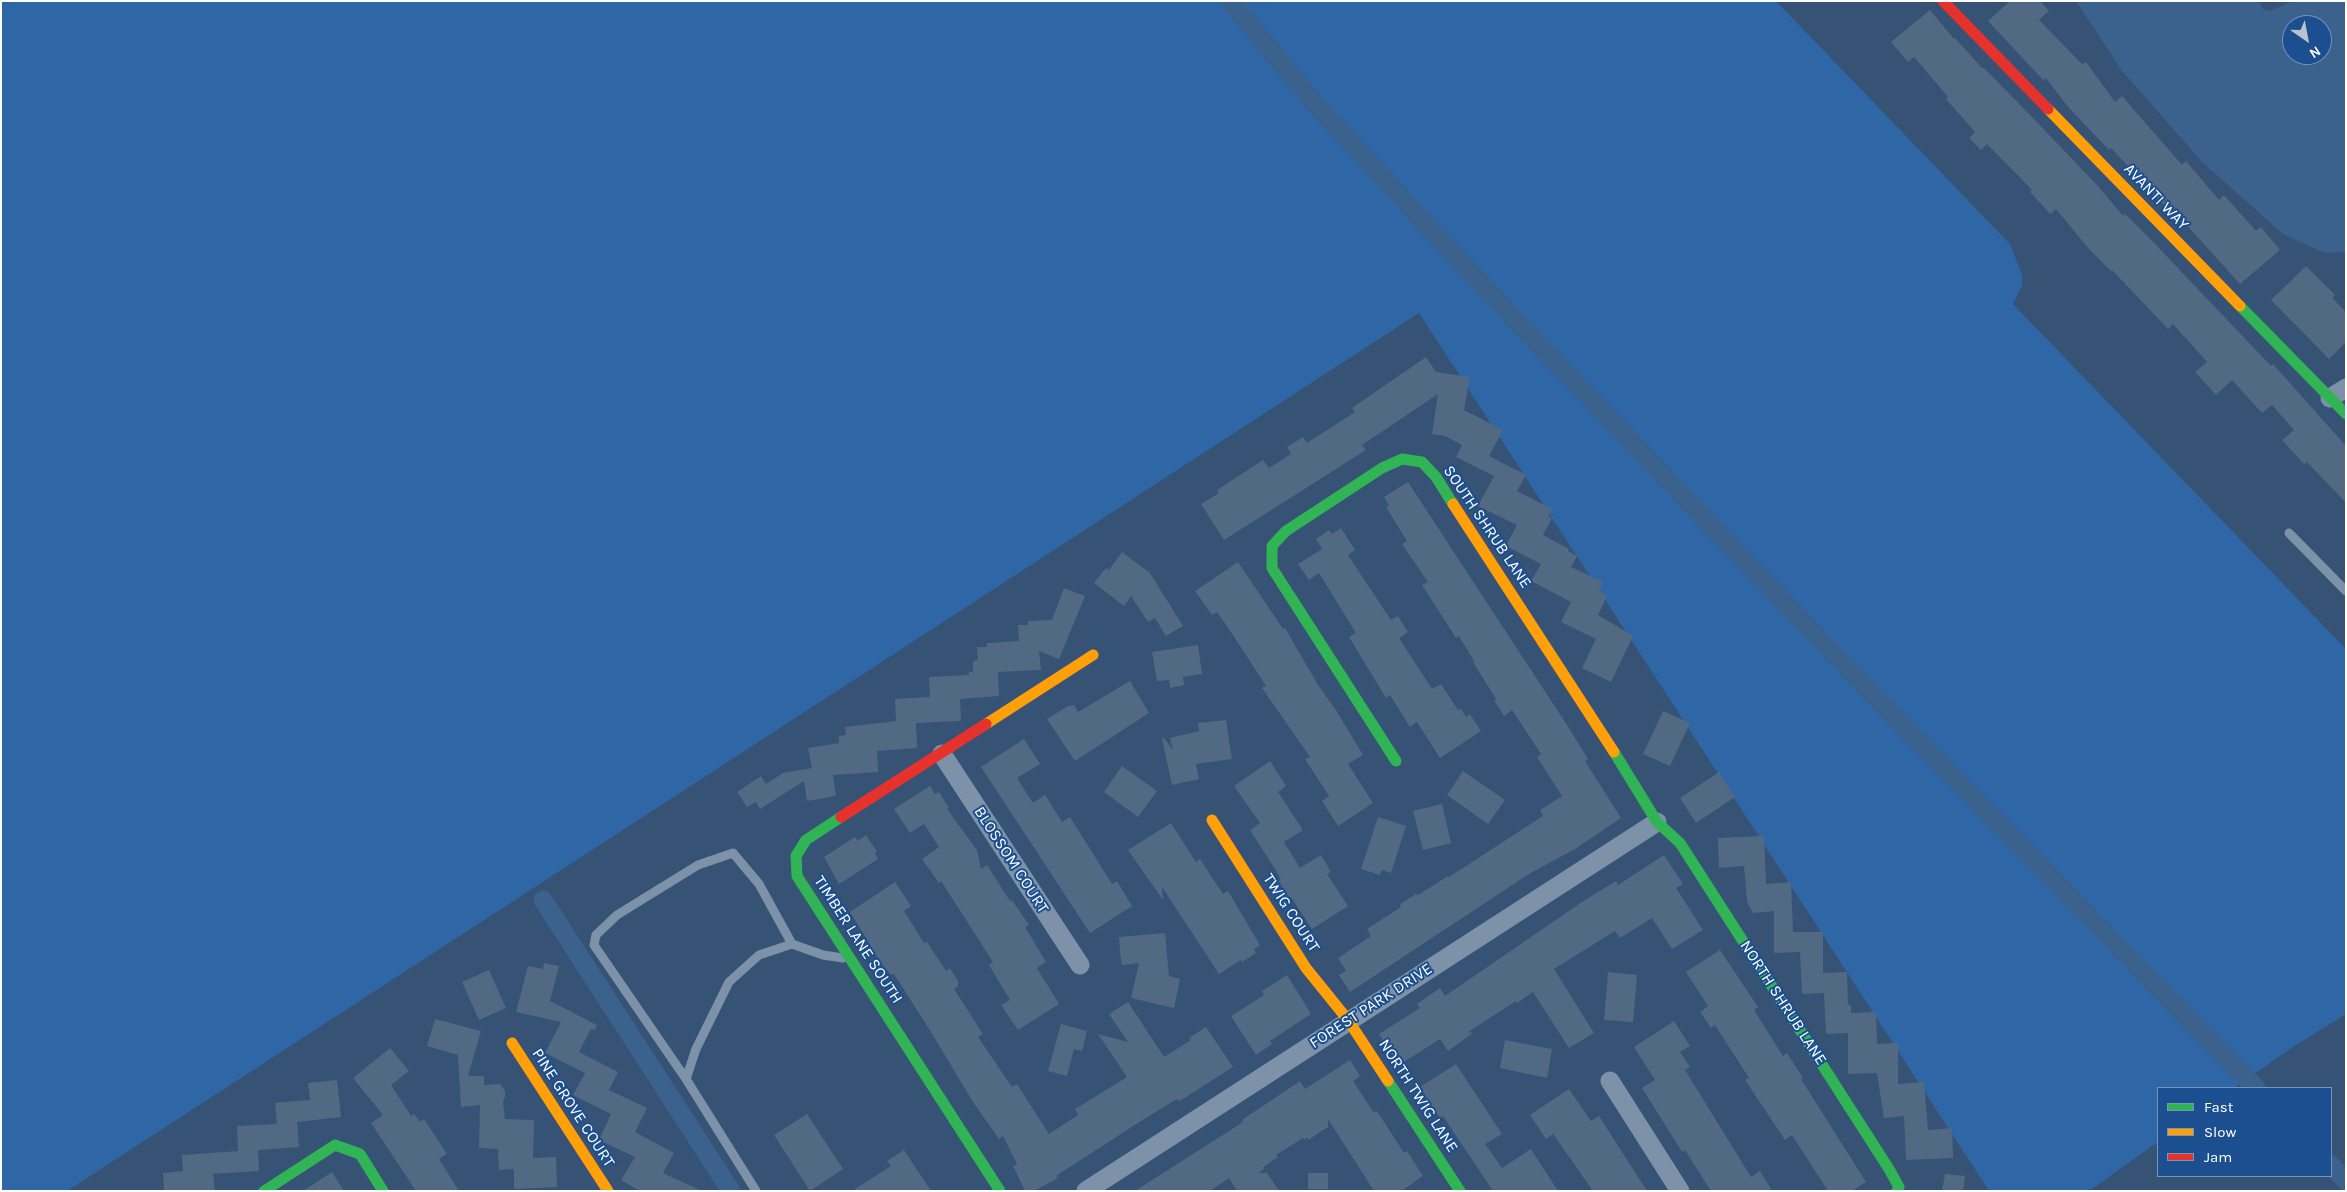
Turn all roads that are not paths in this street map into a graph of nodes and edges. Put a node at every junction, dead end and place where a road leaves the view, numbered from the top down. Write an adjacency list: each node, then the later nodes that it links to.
1 (1943, 1): 2 (street, AVANTI WAY)
2 (2338, 393): 3 (street, AVANTI WAY)
3 (2346, 414)
4 (2289, 532): 5 (lane)
5 (2346, 591)
6 (1093, 655): 7 (street, TIMBER LANE SOUTH)
7 (942, 754): 12 (street, TIMBER LANE SOUTH); 13 (street, BLOSSOM COURT)
8 (1396, 761): 10 (street, SOUTH SHRUB LANE)
9 (1212, 820): 14 (street, TWIG COURT)
10 (1657, 822): 14 (street, FOREST PARK DRIVE); 26 (street, NORTH SHRUB LANE)
11 (792, 944): 12 (lane); 16 (lane); 16 (lane)
12 (851, 959): 22 (street, TIMBER LANE SOUTH)
13 (1080, 966)
14 (1348, 1020): 23 (street, FOREST PARK DRIVE); 24 (street, NORTH TWIG LANE)
15 (512, 1043): 20 (street, PINE GROVE COURT)
16 (686, 1079): 21 (lane)
17 (1610, 1082): 25 (street)
18 (264, 1191): 19 (street)
19 (384, 1191)
20 (608, 1191)
21 (756, 1191)
22 (1000, 1191)
23 (1086, 1191)
24 (1460, 1191)
25 (1680, 1191)
26 (1897, 1191)

